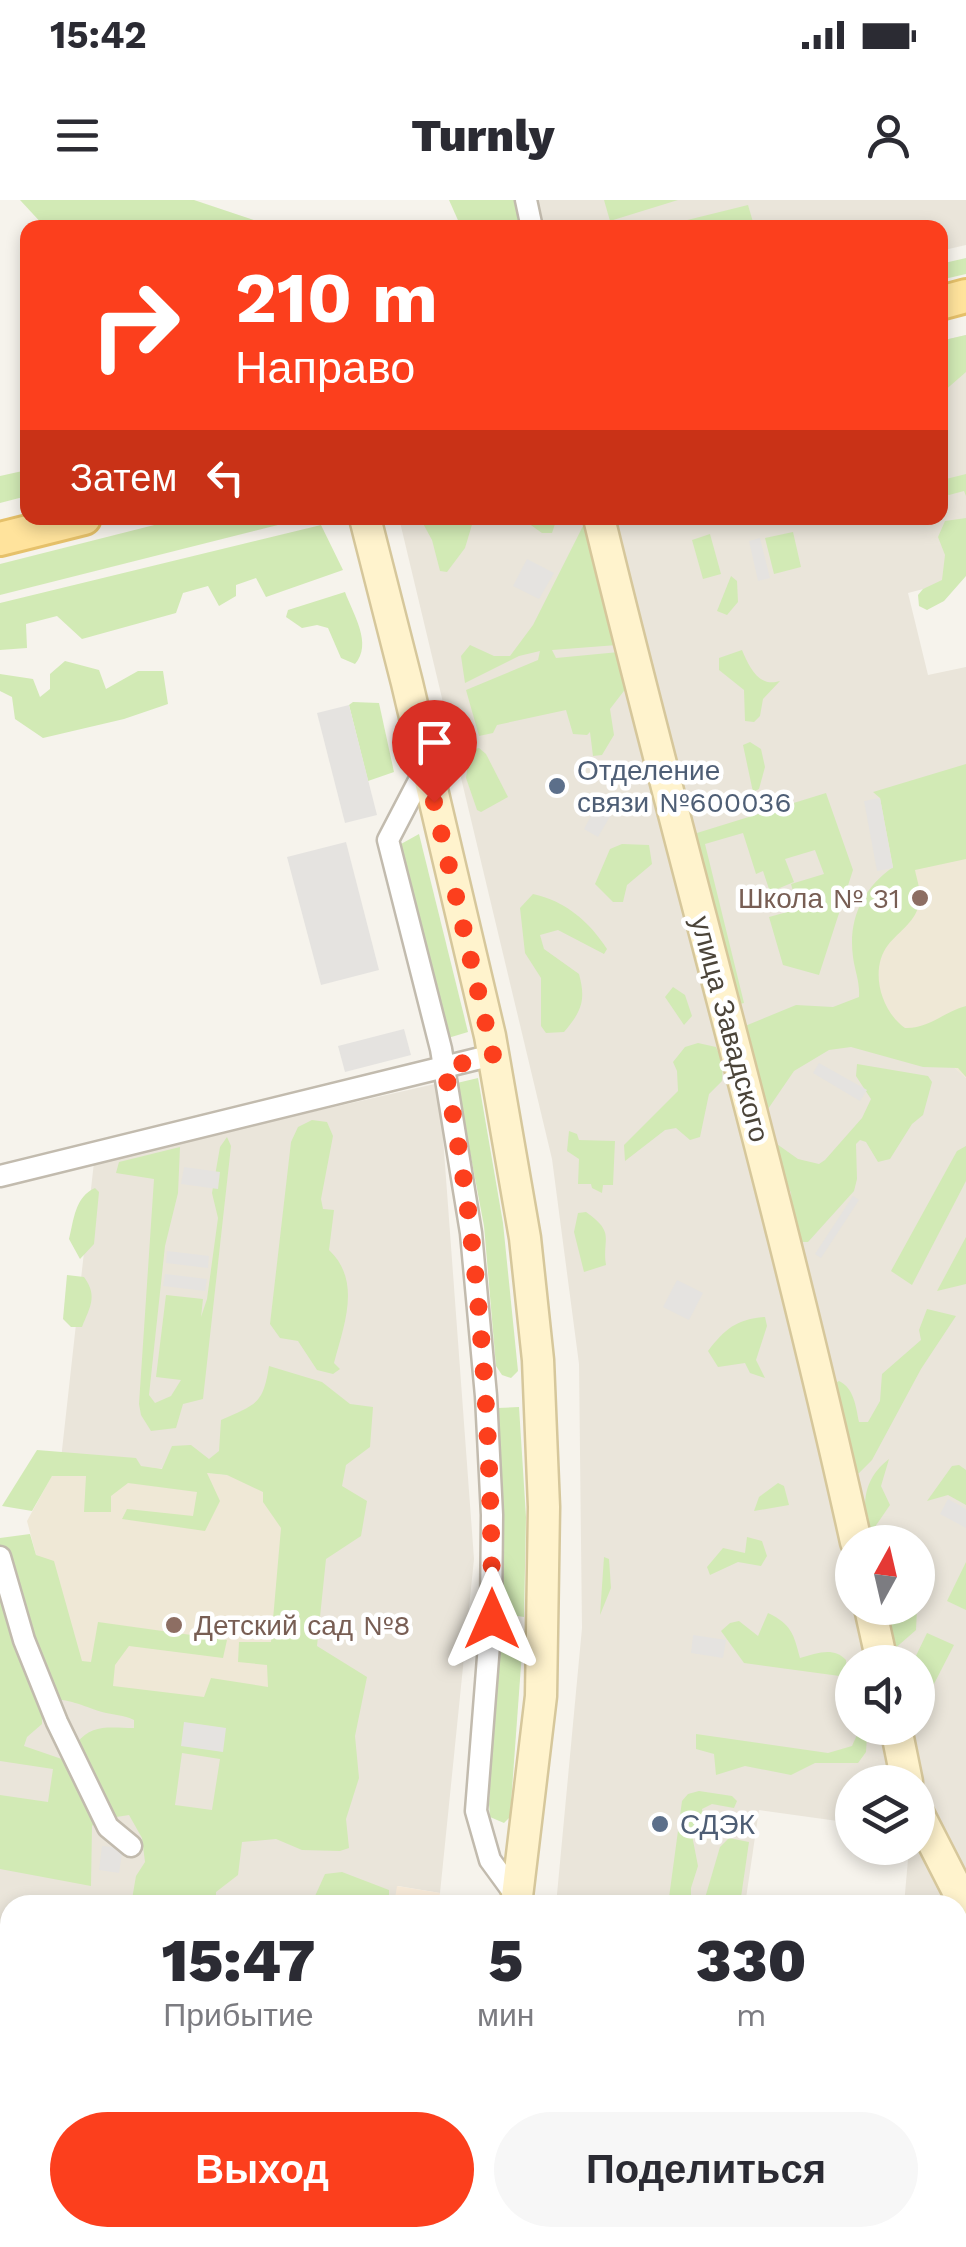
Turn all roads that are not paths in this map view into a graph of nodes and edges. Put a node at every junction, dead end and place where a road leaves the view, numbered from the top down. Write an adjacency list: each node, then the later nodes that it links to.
1 (56, 525): 4 (main road)
2 (367, 525): 5 (main road)
3 (601, 525): 9 (main road, улица Завадского)
4 (0, 539)
5 (425, 768): 6 (main road); 7 (street)
6 (493, 1055): 7 (street); 14 (main road)
7 (445, 1068): 8 (street); 13 (street)
8 (0, 1176)
9 (852, 1525)
10 (0, 1556): 11 (street)
11 (131, 1846)
12 (935, 1847): 15 (main road)
13 (512, 1895)
14 (517, 1895)
15 (959, 1895)

